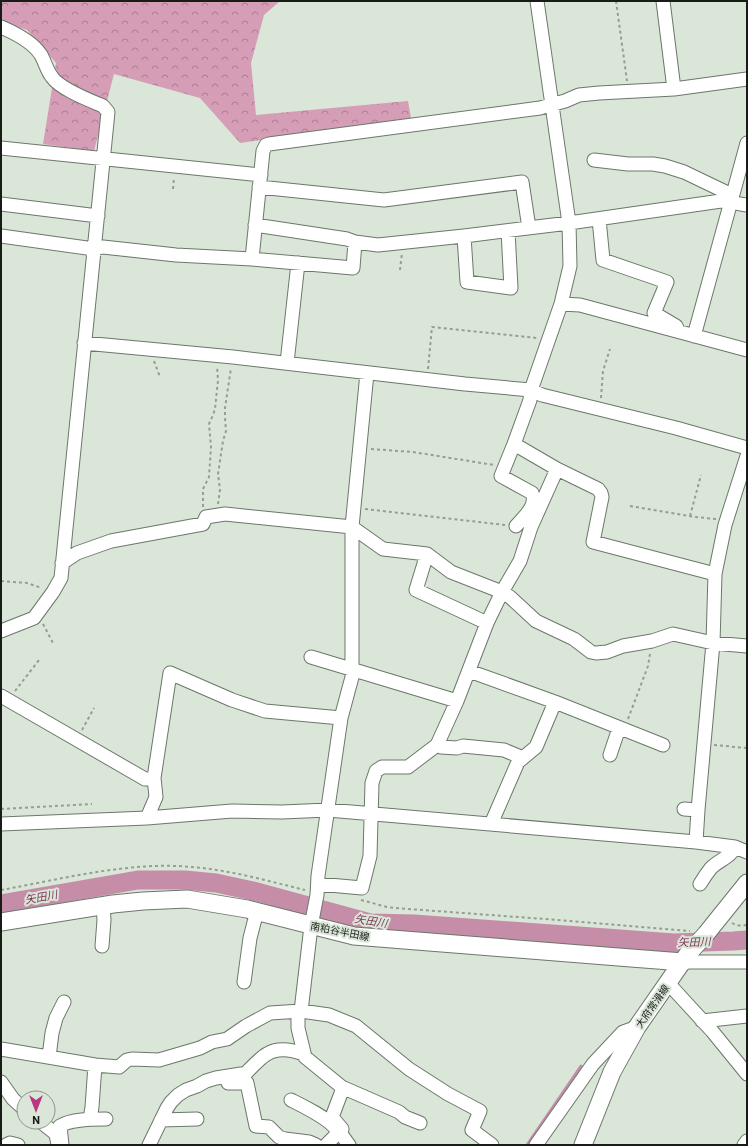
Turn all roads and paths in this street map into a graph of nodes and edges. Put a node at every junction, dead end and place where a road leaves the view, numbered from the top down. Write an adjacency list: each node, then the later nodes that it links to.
1 (536, 1): 8 (street)
2 (616, 1): 7 (path)
3 (663, 1): 6 (street)
4 (1, 27): 11 (street)
5 (747, 79): 6 (street)
6 (674, 89): 7 (street)
7 (628, 92): 8 (street)
8 (551, 105): 13 (street); 19 (street)
9 (747, 143): 14 (street)
10 (1, 148): 11 (street)
11 (104, 159): 13 (street); 17 (street)
12 (594, 160): 14 (street)
13 (260, 181): 20 (street); 21 (street)
14 (732, 198): 16 (street); 18 (street); 33 (street)
15 (1, 204): 17 (street)
16 (747, 205)
17 (98, 216): 27 (street)
18 (599, 219): 19 (street); 32 (street)
19 (568, 223): 21 (street); 31 (street)
20 (255, 225): 25 (street); 28 (street)
21 (529, 228): 22 (street)
22 (508, 231): 24 (street); 24 (street)
23 (1, 236): 27 (street)
24 (464, 236): 26 (street)
25 (356, 242): 26 (street); 29 (street)
26 (403, 243): 30 (path)
27 (94, 249): 28 (street); 35 (street)
28 (252, 259): 29 (street)
29 (298, 263): 41 (street)
30 (400, 270)
31 (561, 304): 32 (street); 34 (street)
32 (679, 332): 33 (street)
33 (694, 336): 38 (street)
34 (548, 340): 44 (path); 45 (street)
35 (84, 343): 36 (street); 62 (street)
36 (151, 349): 39 (street); 43 (path)
37 (610, 349): 46 (path)
38 (747, 350)
39 (217, 356): 40 (street); 56 (path)
40 (233, 357): 41 (street); 56 (path)
41 (288, 364): 42 (street)
42 (366, 373): 44 (street); 48 (street)
43 (160, 376)
44 (427, 380): 45 (street)
45 (531, 390): 46 (street); 47 (street)
46 (600, 410): 49 (street)
47 (514, 444): 51 (street); 52 (street)
48 (359, 448): 51 (path); 55 (street)
49 (747, 448)
50 (747, 456): 58 (street)
51 (505, 467): 59 (street)
52 (557, 469): 63 (street); 66 (street)
53 (701, 475): 57 (path)
54 (630, 506): 57 (path)
55 (354, 508): 59 (path); 60 (street)
56 (212, 516): 60 (street); 62 (street)
57 (690, 516): 58 (path)
58 (726, 520): 63 (street)
59 (516, 526)
60 (352, 527): 61 (street); 76 (street)
61 (427, 554): 66 (street); 68 (street)
62 (62, 563): 65 (street)
63 (715, 574): 72 (street)
64 (1, 581): 65 (path)
65 (53, 592): 67 (street)
66 (502, 592): 68 (street); 70 (street)
67 (37, 613): 69 (street); 71 (path)
68 (487, 623): 77 (street)
69 (1, 631)
70 (652, 641): 72 (street); 83 (path)
71 (53, 642)
72 (713, 643): 73 (street); 86 (street)
73 (747, 646)
74 (312, 657): 76 (street)
75 (39, 660): 78 (path)
76 (351, 668): 79 (street); 82 (street)
77 (469, 671): 79 (street); 80 (street)
78 (5, 698): 84 (street)
79 (457, 701): 85 (street)
80 (555, 702): 83 (street); 90 (street)
81 (94, 708): 84 (path)
82 (341, 718): 91 (street); 95 (street)
83 (622, 729): 87 (street); 89 (street)
84 (77, 740): 91 (street)
85 (437, 744): 90 (street); 97 (street)
86 (704, 744): 88 (path); 96 (street)
87 (663, 745)
88 (747, 748)
89 (610, 755)
90 (523, 758): 100 (street)
91 (154, 778): 98 (street)
92 (92, 804): 93 (path)
93 (1, 809)
94 (684, 809): 96 (street)
95 (328, 810): 97 (street); 98 (street); 105 (street)
96 (698, 810): 101 (street)
97 (371, 813): 100 (street); 105 (street)
98 (146, 818): 99 (street)
99 (1, 824)
100 (491, 824): 101 (street)
101 (696, 842): 102 (street)
102 (741, 849): 104 (street)
103 (747, 883): 111 (main road, 大府常滑線)
104 (700, 884)
105 (318, 889): 109 (street)
106 (103, 905): 107 (main road, 南粕谷半田線); 108 (main road, 南粕谷半田線); 110 (street)
107 (257, 911): 109 (main road, 南粕谷半田線); 113 (street)
108 (1, 922)
109 (312, 924): 111 (main road, 南粕谷半田線); 116 (street)
110 (102, 946)
111 (685, 958): 112 (street); 114 (main road, 大府常滑線)
112 (747, 962)
113 (244, 982)
114 (668, 983): 118 (street); 119 (main road, 大府常滑線)
115 (64, 1002): 122 (street)
116 (299, 1011): 121 (street); 124 (street); 148 (street)
117 (747, 1016): 118 (street)
118 (702, 1021): 126 (street)
119 (637, 1027): 123 (street); 125 (main road, 大府常滑線)
120 (1, 1049): 122 (street)
121 (304, 1054): 127 (street); 129 (street)
122 (49, 1057): 124 (street)
123 (593, 1064): 125 (street); 149 (street)
124 (96, 1065): 132 (street)
125 (612, 1072): 150 (main road, 大府常滑線)
126 (747, 1074)
127 (200, 1084): 135 (street); 145 (street)
128 (2, 1085): 131 (street)
129 (342, 1088): 136 (street); 138 (street)
130 (291, 1100): 138 (street)
131 (16, 1102)
132 (90, 1119): 133 (street); 143 (street)
133 (106, 1119)
134 (197, 1119): 135 (street)
135 (161, 1120): 144 (street)
136 (420, 1123)
137 (51, 1130): 142 (street)
138 (339, 1134): 146 (street); 147 (street)
139 (747, 1141): 151 (street)
140 (6, 1145): 141 (street)
141 (18, 1145)
142 (58, 1145)
143 (62, 1145)
144 (150, 1145)
145 (316, 1145)
146 (326, 1145)
147 (349, 1145)
148 (492, 1145)
149 (536, 1145)
150 (583, 1145)
151 (744, 1145)

